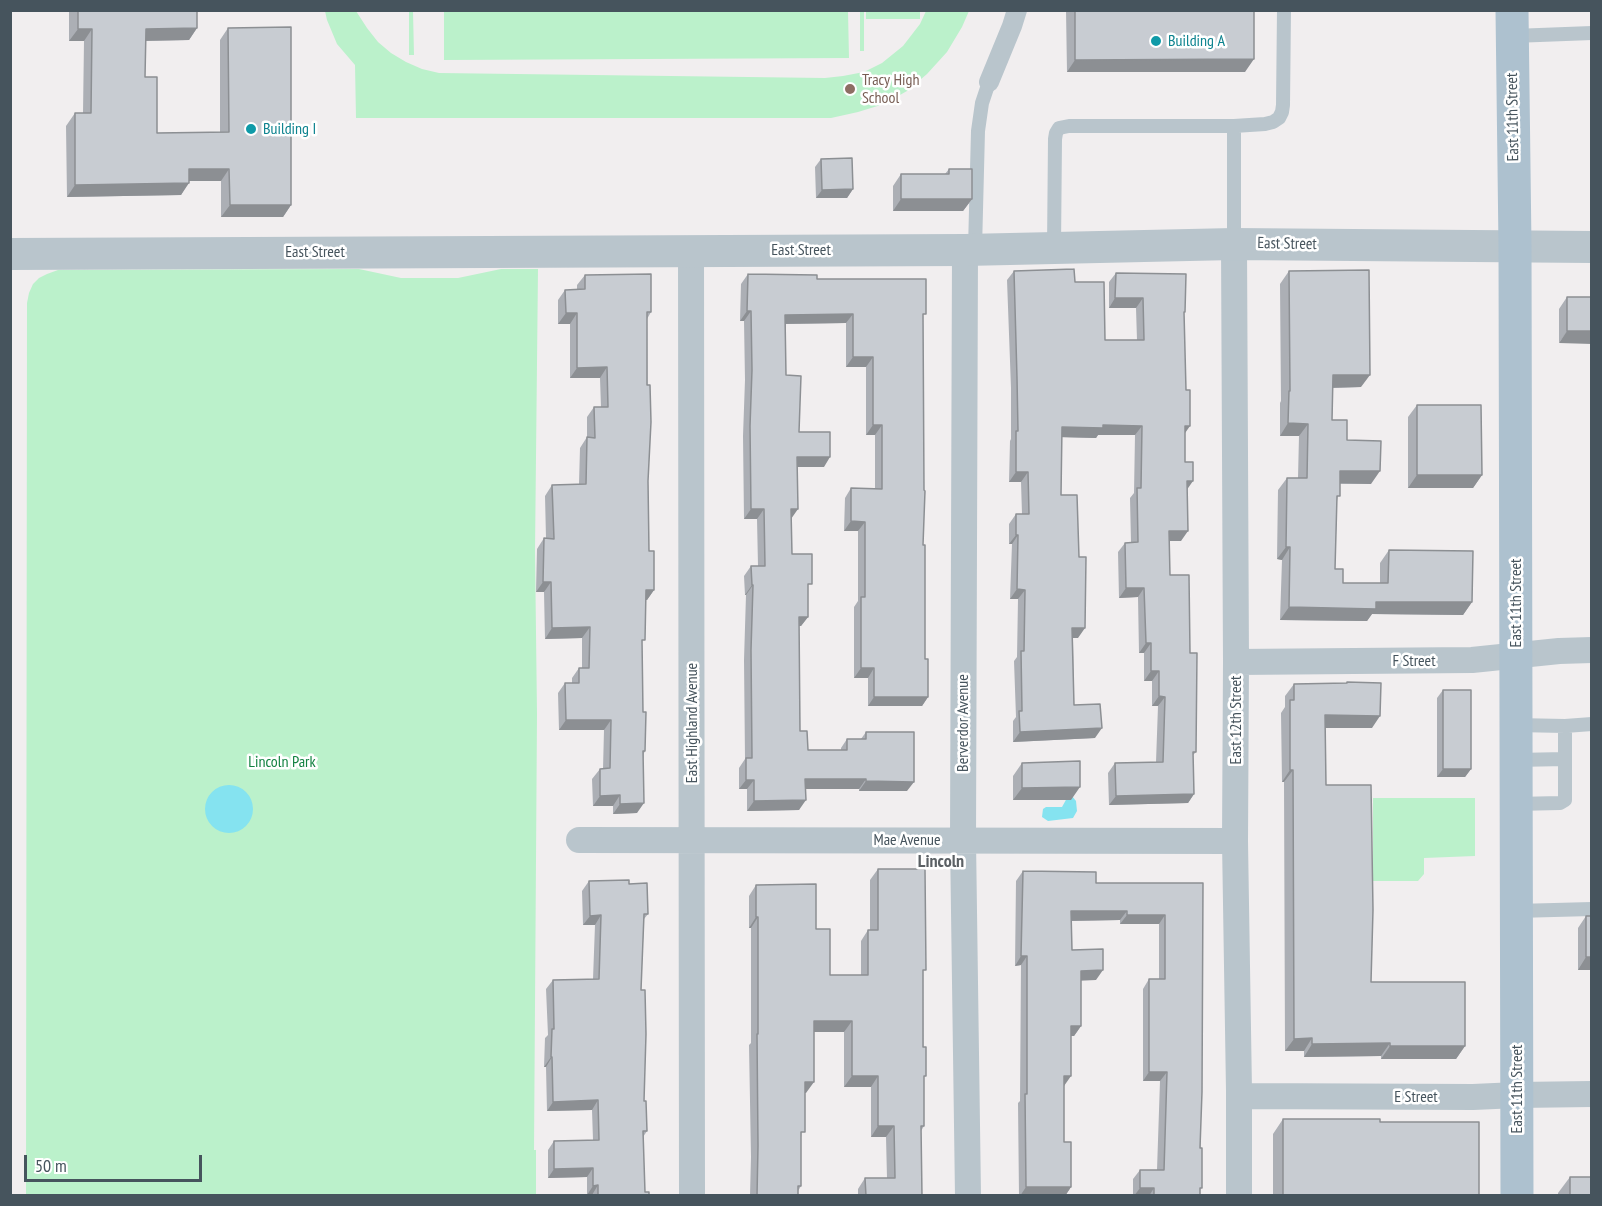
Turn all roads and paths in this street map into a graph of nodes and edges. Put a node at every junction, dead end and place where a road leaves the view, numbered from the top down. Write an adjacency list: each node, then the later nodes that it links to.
1 (1017, 10): 5 (street)
2 (1284, 10): 6 (lane)
3 (1512, 23): 4 (lane); 8 (main road, East 11th Street)
4 (1592, 33)
5 (989, 82): 11 (lane)
6 (1234, 126): 7 (lane); 10 (lane)
7 (1234, 244): 8 (street, East Street); 10 (street, East Street); 16 (street, East 12th Street)
8 (1515, 246): 9 (street, East Street); 15 (main road, East 11th Street)
9 (1592, 247)
10 (1054, 248): 11 (street, East Street)
11 (970, 249): 12 (street, East Street); 24 (street, Berverdor Avenue)
12 (691, 250): 13 (street, East Street); 25 (street, East Highland Avenue)
13 (10, 254)
14 (1592, 650): 15 (street, F Street)
15 (1516, 655): 16 (street, F Street); 18 (main road, East 11th Street)
16 (1236, 662): 26 (street, East 12th Street)
17 (1592, 724): 19 (lane)
18 (1516, 725): 19 (lane); 21 (main road, East 11th Street)
19 (1565, 726): 20 (lane)
20 (1565, 759): 21 (lane); 22 (lane)
21 (1516, 760): 22 (main road, East 11th Street)
22 (1516, 804): 28 (main road, East 11th Street)
23 (579, 840): 25 (street, Mae Avenue)
24 (963, 840): 25 (street, Mae Avenue); 26 (street, Mae Avenue); 33 (street, Berverdor Avenue)
25 (692, 841): 32 (street, East Highland Avenue)
26 (1235, 841): 31 (street, East 12th Street)
27 (1592, 909): 28 (lane)
28 (1516, 911): 30 (main road, East 11th Street)
29 (1592, 1094): 30 (street, E Street)
30 (1517, 1095): 31 (street, E Street); 35 (main road, East 11th Street)
31 (1239, 1096): 34 (street, East 12th Street)
32 (692, 1196)
33 (968, 1196)
34 (1239, 1196)
35 (1517, 1196)

